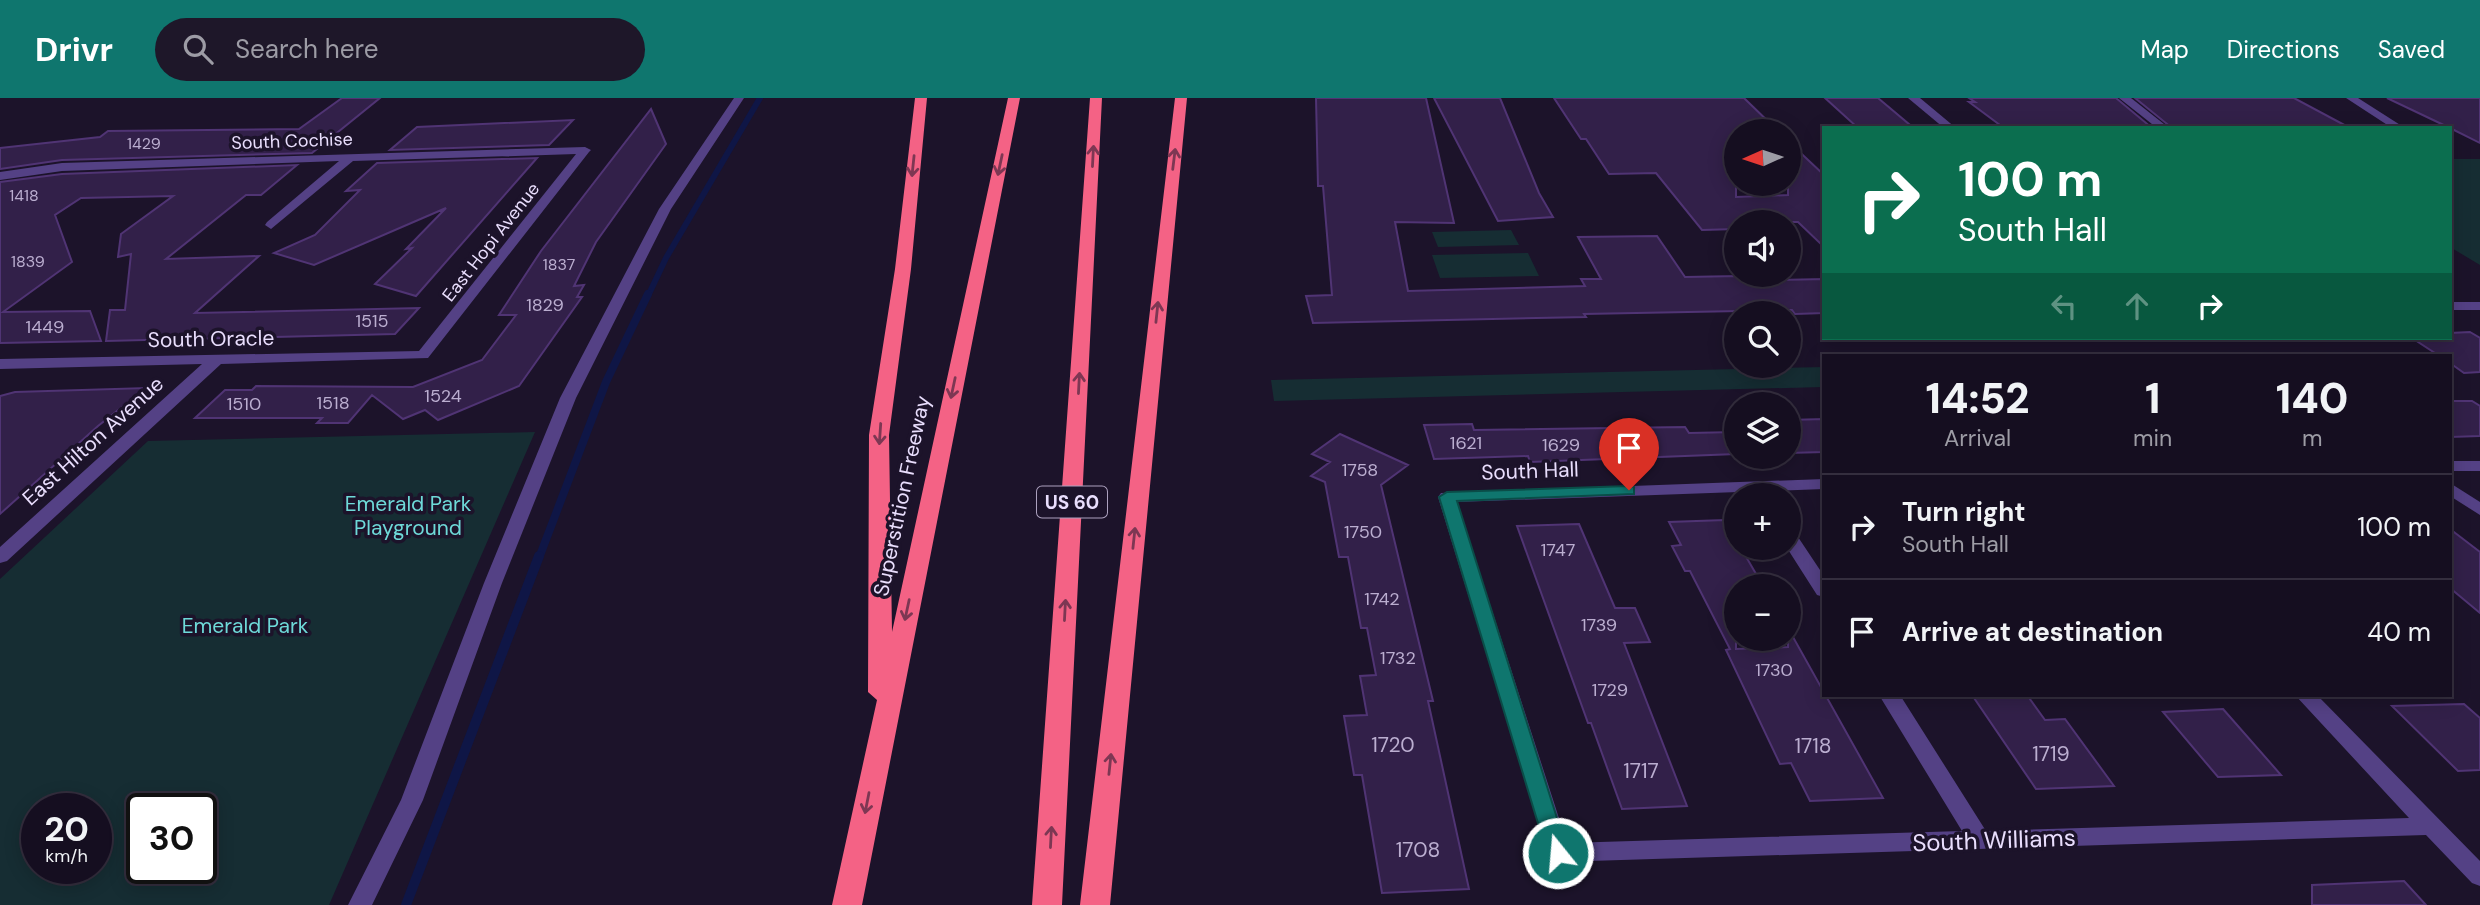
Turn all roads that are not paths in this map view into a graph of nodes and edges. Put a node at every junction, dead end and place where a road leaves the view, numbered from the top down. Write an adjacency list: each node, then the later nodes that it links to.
1 (739, 98): 38 (street)
2 (920, 98): 33 (highway, one-way to 33)
3 (1014, 98): 33 (highway, Superstition Freeway, one-way to 33)
4 (1096, 98): 40 (highway, US 60, one-way to 4)
5 (1181, 98): 41 (highway, one-way to 5)
6 (1913, 98): 9 (street)
7 (2124, 98): 10 (street)
8 (2351, 98): 11 (street)
9 (1948, 126)
10 (2161, 126)
11 (2397, 126)
12 (586, 150): 13 (street, South Cochise); 18 (street, East Hopi Avenue)
13 (352, 156): 14 (street, South Cochise); 15 (street)
14 (0, 176)
15 (271, 225)
16 (2452, 306): 17 (street)
17 (2480, 306)
18 (423, 355): 19 (street, South Oracle)
19 (217, 359): 20 (street, South Oracle); 28 (street, East Hilton Avenue)
20 (0, 364)
21 (2452, 466): 22 (street)
22 (2480, 466)
23 (1822, 484): 24 (street, South Hall)
24 (1801, 487)
25 (2452, 489): 27 (street)
26 (1724, 492): 36 (street, South Hall)
27 (2480, 510)
28 (4, 549)
29 (1801, 555): 30 (street)
30 (1822, 588)
31 (1890, 697): 35 (street)
32 (2307, 697): 34 (street)
33 (880, 736): 39 (highway, Superstition Freeway, one-way to 39)
34 (2429, 826): 35 (street, South Williams); 37 (street)
35 (1980, 840): 36 (street, South Williams)
36 (1558, 853)
37 (2480, 876)
38 (360, 905)
39 (847, 905)
40 (1047, 905)
41 (1095, 905)

